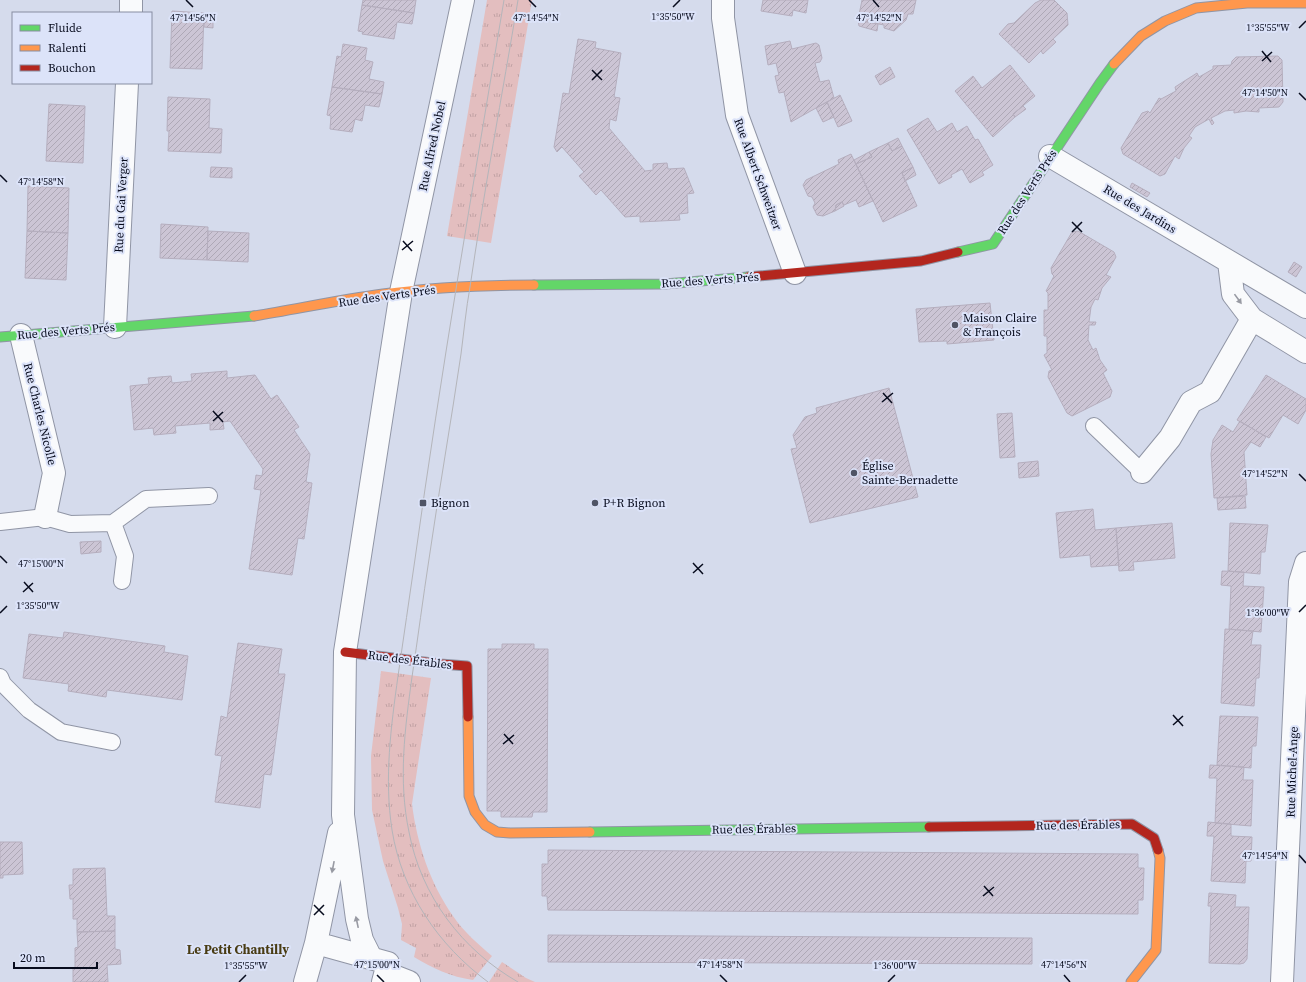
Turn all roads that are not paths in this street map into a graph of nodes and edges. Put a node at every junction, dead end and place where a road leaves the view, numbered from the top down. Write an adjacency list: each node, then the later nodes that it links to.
1 (132, 0): 5 (street)
2 (463, 0): 10 (street, Rue Alfred Nobel)
3 (723, 0): 9 (street, Rue Albert Schweitzer)
4 (1306, 3): 7 (street, Rue des Verts Prés)
5 (131, 12)
6 (127, 84): 13 (street, Rue du Gai Verger)
7 (1050, 156): 8 (street, Rue des Jardins); 9 (street, Rue des Verts Prés)
8 (1229, 262): 11 (street, Rue des Jardins); 12 (street, one-way to 12)
9 (795, 273): 10 (street, Rue des Verts Prés)
10 (401, 292): 13 (street, Rue des Verts Prés); 24 (street)
11 (1306, 307)
12 (1252, 319): 15 (street); 17 (street)
13 (115, 327): 14 (street, Rue des Verts Prés)
14 (10, 336): 19 (street, Rue Charles Nicolle)
15 (1306, 352)
16 (1094, 426): 17 (lane)
17 (1142, 472)
18 (209, 496): 21 (lane)
19 (45, 517): 20 (lane); 21 (lane)
20 (0, 522)
21 (113, 523): 23 (lane)
22 (1306, 563): 28 (street, Rue Michel-Ange)
23 (122, 581)
24 (345, 652): 27 (street); 33 (street, Rue des Érables)
25 (0, 678): 26 (lane)
26 (112, 742)
27 (343, 814): 29 (street, one-way to 29); 30 (street, one-way to 27)
28 (1297, 840): 34 (street, Rue Michel-Ange)
29 (316, 943): 30 (street); 31 (street)
30 (380, 971): 32 (street)
31 (305, 982)
32 (410, 982)
33 (1131, 982)
34 (1282, 982)

